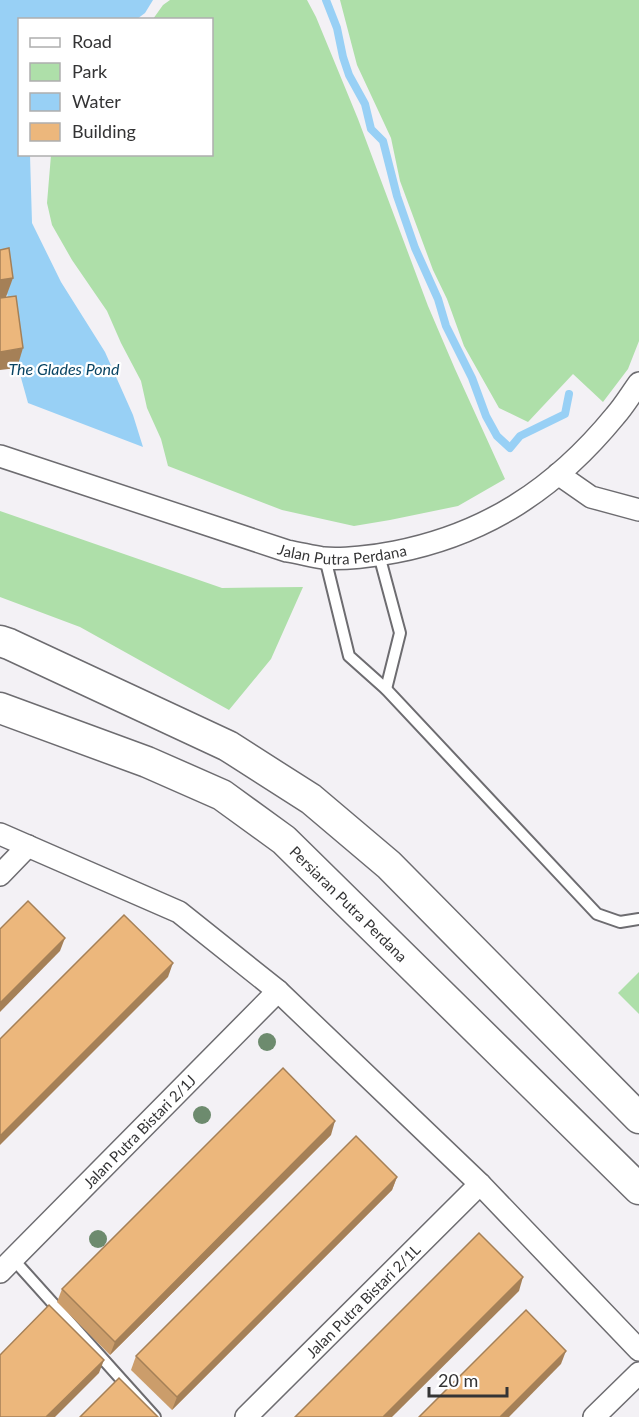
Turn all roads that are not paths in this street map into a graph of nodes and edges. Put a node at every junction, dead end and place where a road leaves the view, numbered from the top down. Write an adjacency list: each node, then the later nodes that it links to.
1 (639, 383): 3 (street, Jalan Putra Perdana)
2 (0, 456): 6 (street, Jalan Putra Perdana)
3 (558, 474): 4 (street); 5 (street, Jalan Putra Perdana)
4 (639, 510)
5 (380, 555): 6 (street, Jalan Putra Perdana); 8 (lane)
6 (324, 558): 8 (lane)
7 (0, 641): 15 (main road)
8 (386, 689): 13 (lane)
9 (0, 708): 17 (main road, Persiaran Putra Perdana)
10 (0, 834): 11 (street)
11 (28, 846): 12 (street); 14 (street)
12 (0, 875)
13 (639, 919)
14 (278, 991): 16 (street); 18 (street, Jalan Putra Bistari 2/1J)
15 (639, 1118)
16 (480, 1184): 19 (street); 22 (street, Jalan Putra Bistari 2/1L)
17 (639, 1188)
18 (6, 1265): 21 (lane)
19 (639, 1350)
20 (639, 1373): 23 (street)
21 (155, 1417)
22 (246, 1417)
23 (594, 1417)

